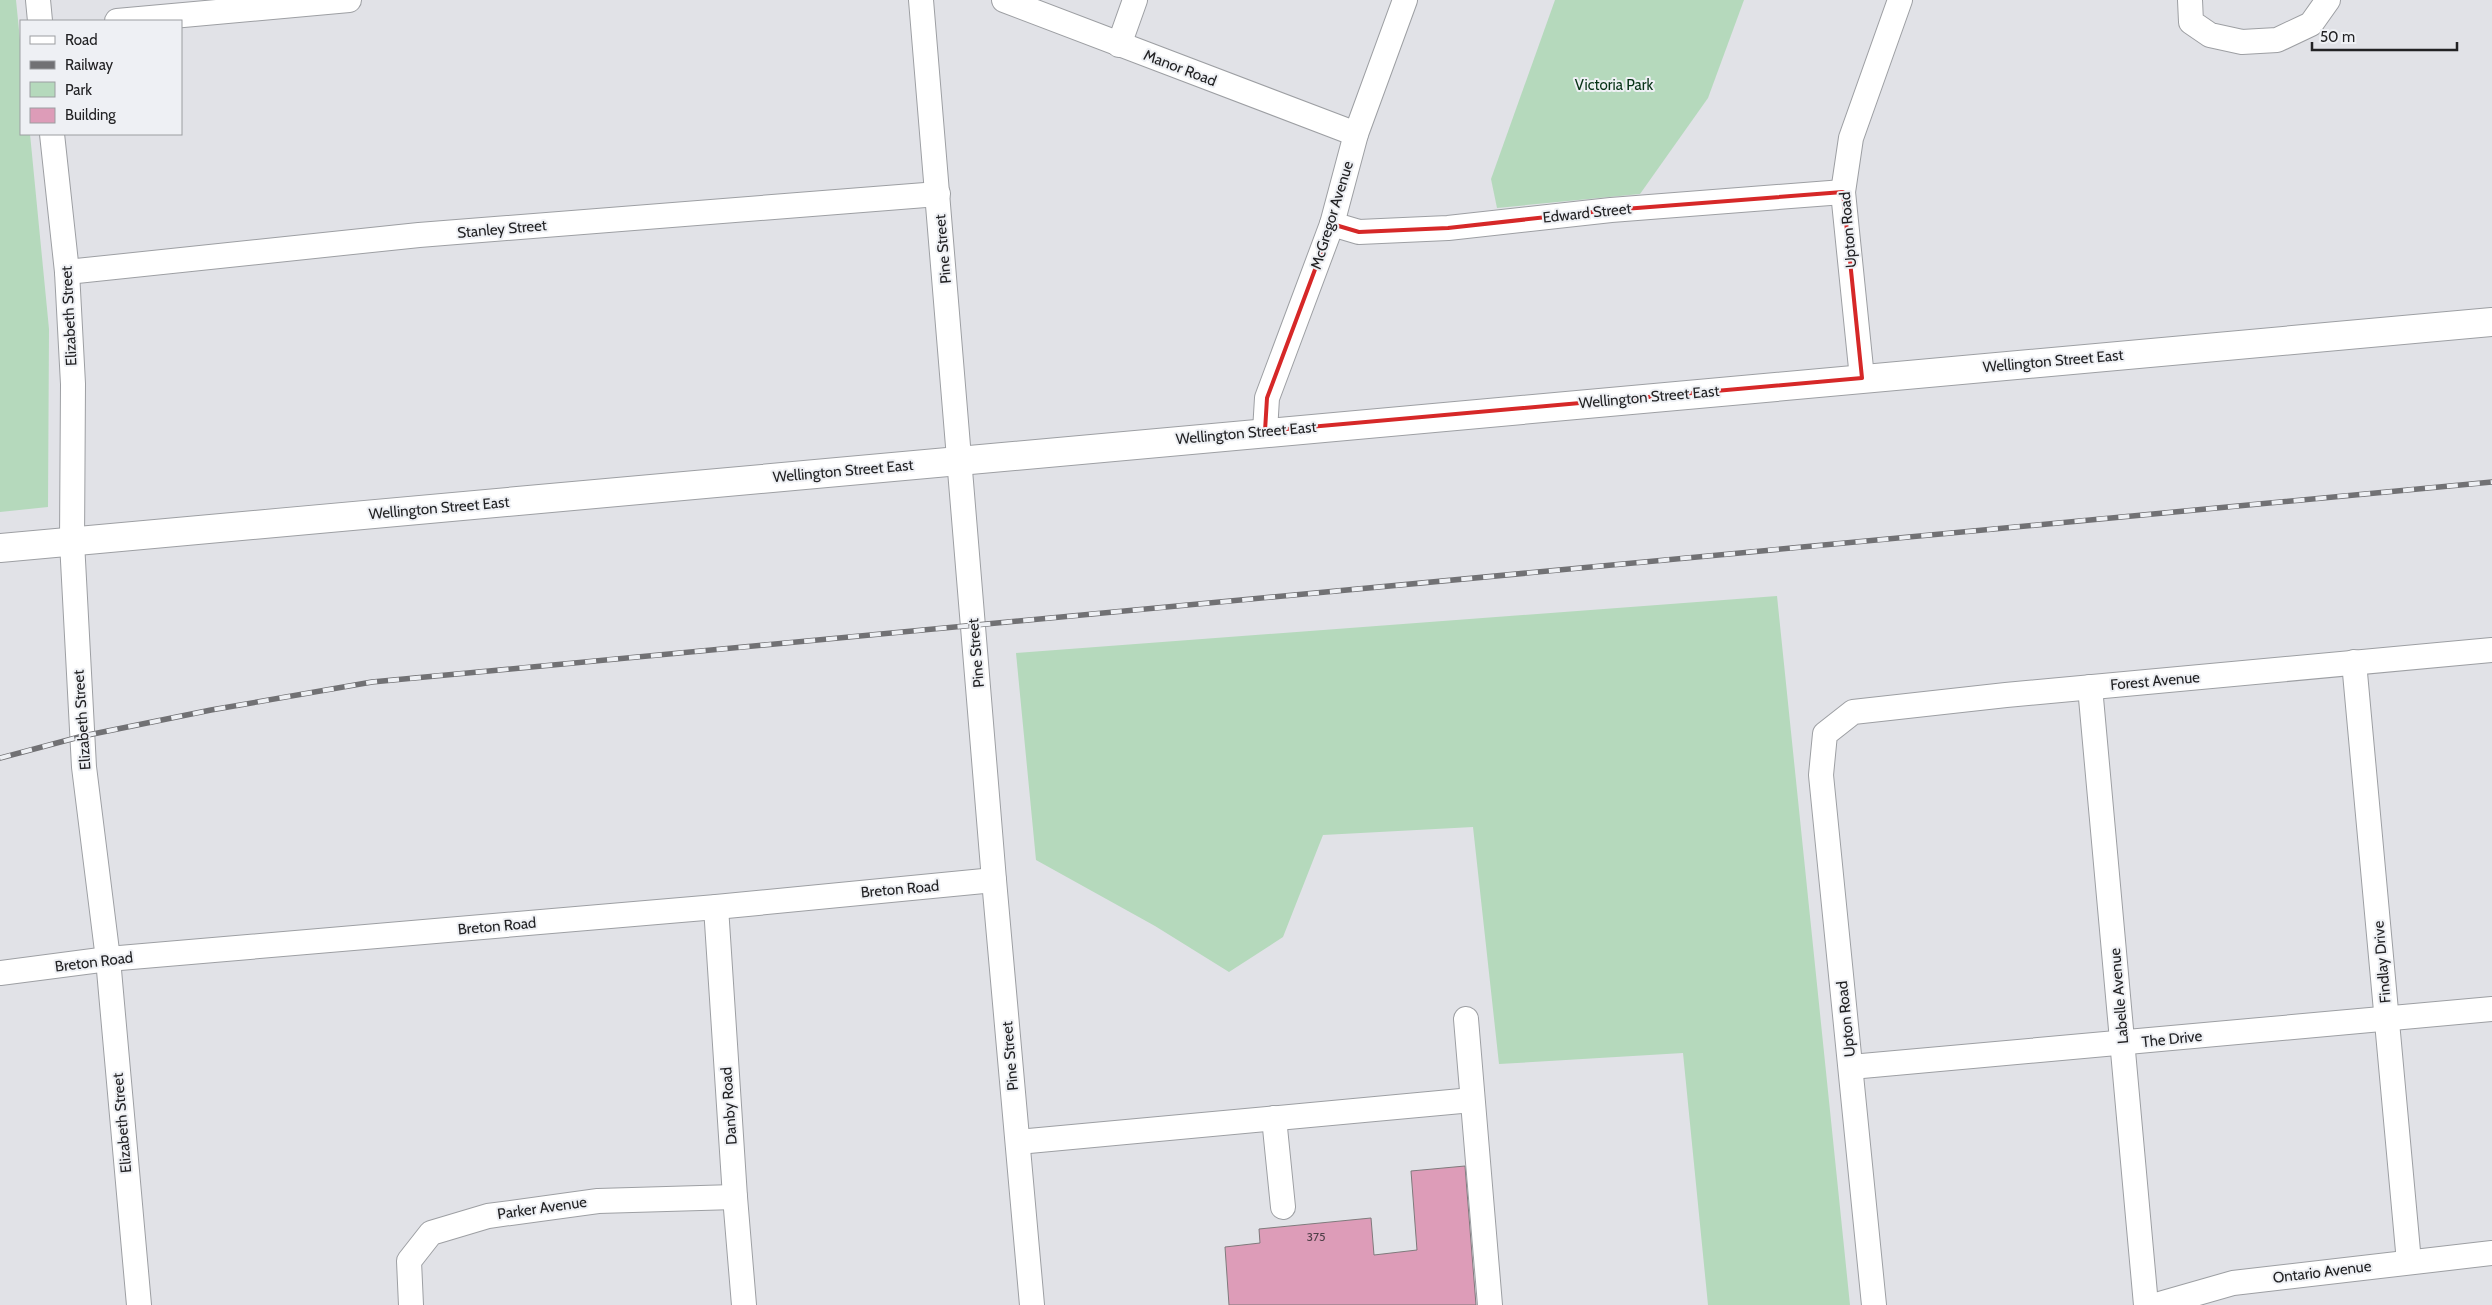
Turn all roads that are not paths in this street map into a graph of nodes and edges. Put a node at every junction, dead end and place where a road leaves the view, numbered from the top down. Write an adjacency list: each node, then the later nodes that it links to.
1 (38, 0): 10 (street)
2 (349, 0): 11 (street)
3 (921, 0): 16 (street, Pine Street)
4 (1004, 0): 12 (street, Manor Road)
5 (1135, 0): 12 (street)
6 (1405, 0): 13 (street, McGregor Avenue)
7 (1900, 0): 15 (street, Upton Road)
8 (2190, 0): 9 (street)
9 (2328, 0)
10 (40, 20)
11 (129, 20)
12 (1119, 45): 13 (street, Manor Road)
13 (1356, 134): 17 (street, McGregor Avenue)
14 (52, 135): 18 (street, Elizabeth Street)
15 (1843, 192): 17 (street, Edward Street); 20 (street, Upton Road)
16 (938, 194): 18 (street, Stanley Street); 22 (street, Pine Street)
17 (1332, 224): 21 (street, McGregor Avenue)
18 (67, 272): 23 (street, Elizabeth Street)
19 (2490, 318): 20 (main road, Wellington Street East)
20 (1862, 378): 21 (main road, Wellington Street East)
21 (1265, 432): 22 (main road, Wellington Street East)
22 (960, 460): 23 (main road, Wellington Street East); 29 (street, Pine Street)
23 (72, 542): 24 (main road, Wellington Street East); 31 (street, Elizabeth Street)
24 (0, 548)
25 (2492, 650): 26 (street, Forest Avenue)
26 (2354, 662): 27 (street, Forest Avenue); 35 (street, Findlay Drive)
27 (2090, 687): 28 (street, Forest Avenue); 36 (street, Labelle Avenue)
28 (1825, 734): 37 (street, Upton Road)
29 (994, 880): 30 (street, Breton Road); 40 (street, Pine Street)
30 (716, 907): 31 (street, Breton Road); 41 (street, Danby Road)
31 (108, 959): 32 (street, Breton Road); 45 (street, Elizabeth Street)
32 (0, 973)
33 (2492, 1009): 35 (street, The Drive)
34 (1466, 1018): 38 (street)
35 (2387, 1018): 36 (street, The Drive); 44 (street, Findlay Drive)
36 (2124, 1044): 37 (street, The Drive); 51 (street, Labelle Avenue)
37 (1851, 1067): 50 (street, Upton Road)
38 (1472, 1100): 39 (street); 49 (street)
39 (1274, 1118): 40 (street); 42 (street)
40 (1018, 1142): 48 (street, Pine Street)
41 (735, 1197): 46 (street, Parker Avenue); 47 (street, Danby Road)
42 (1283, 1207)
43 (2492, 1254): 44 (street, Ontario Avenue)
44 (2409, 1262): 52 (street, Ontario Avenue)
45 (139, 1305)
46 (411, 1305)
47 (744, 1305)
48 (1032, 1305)
49 (1490, 1305)
50 (1874, 1305)
51 (2146, 1305)
52 (2156, 1305)

